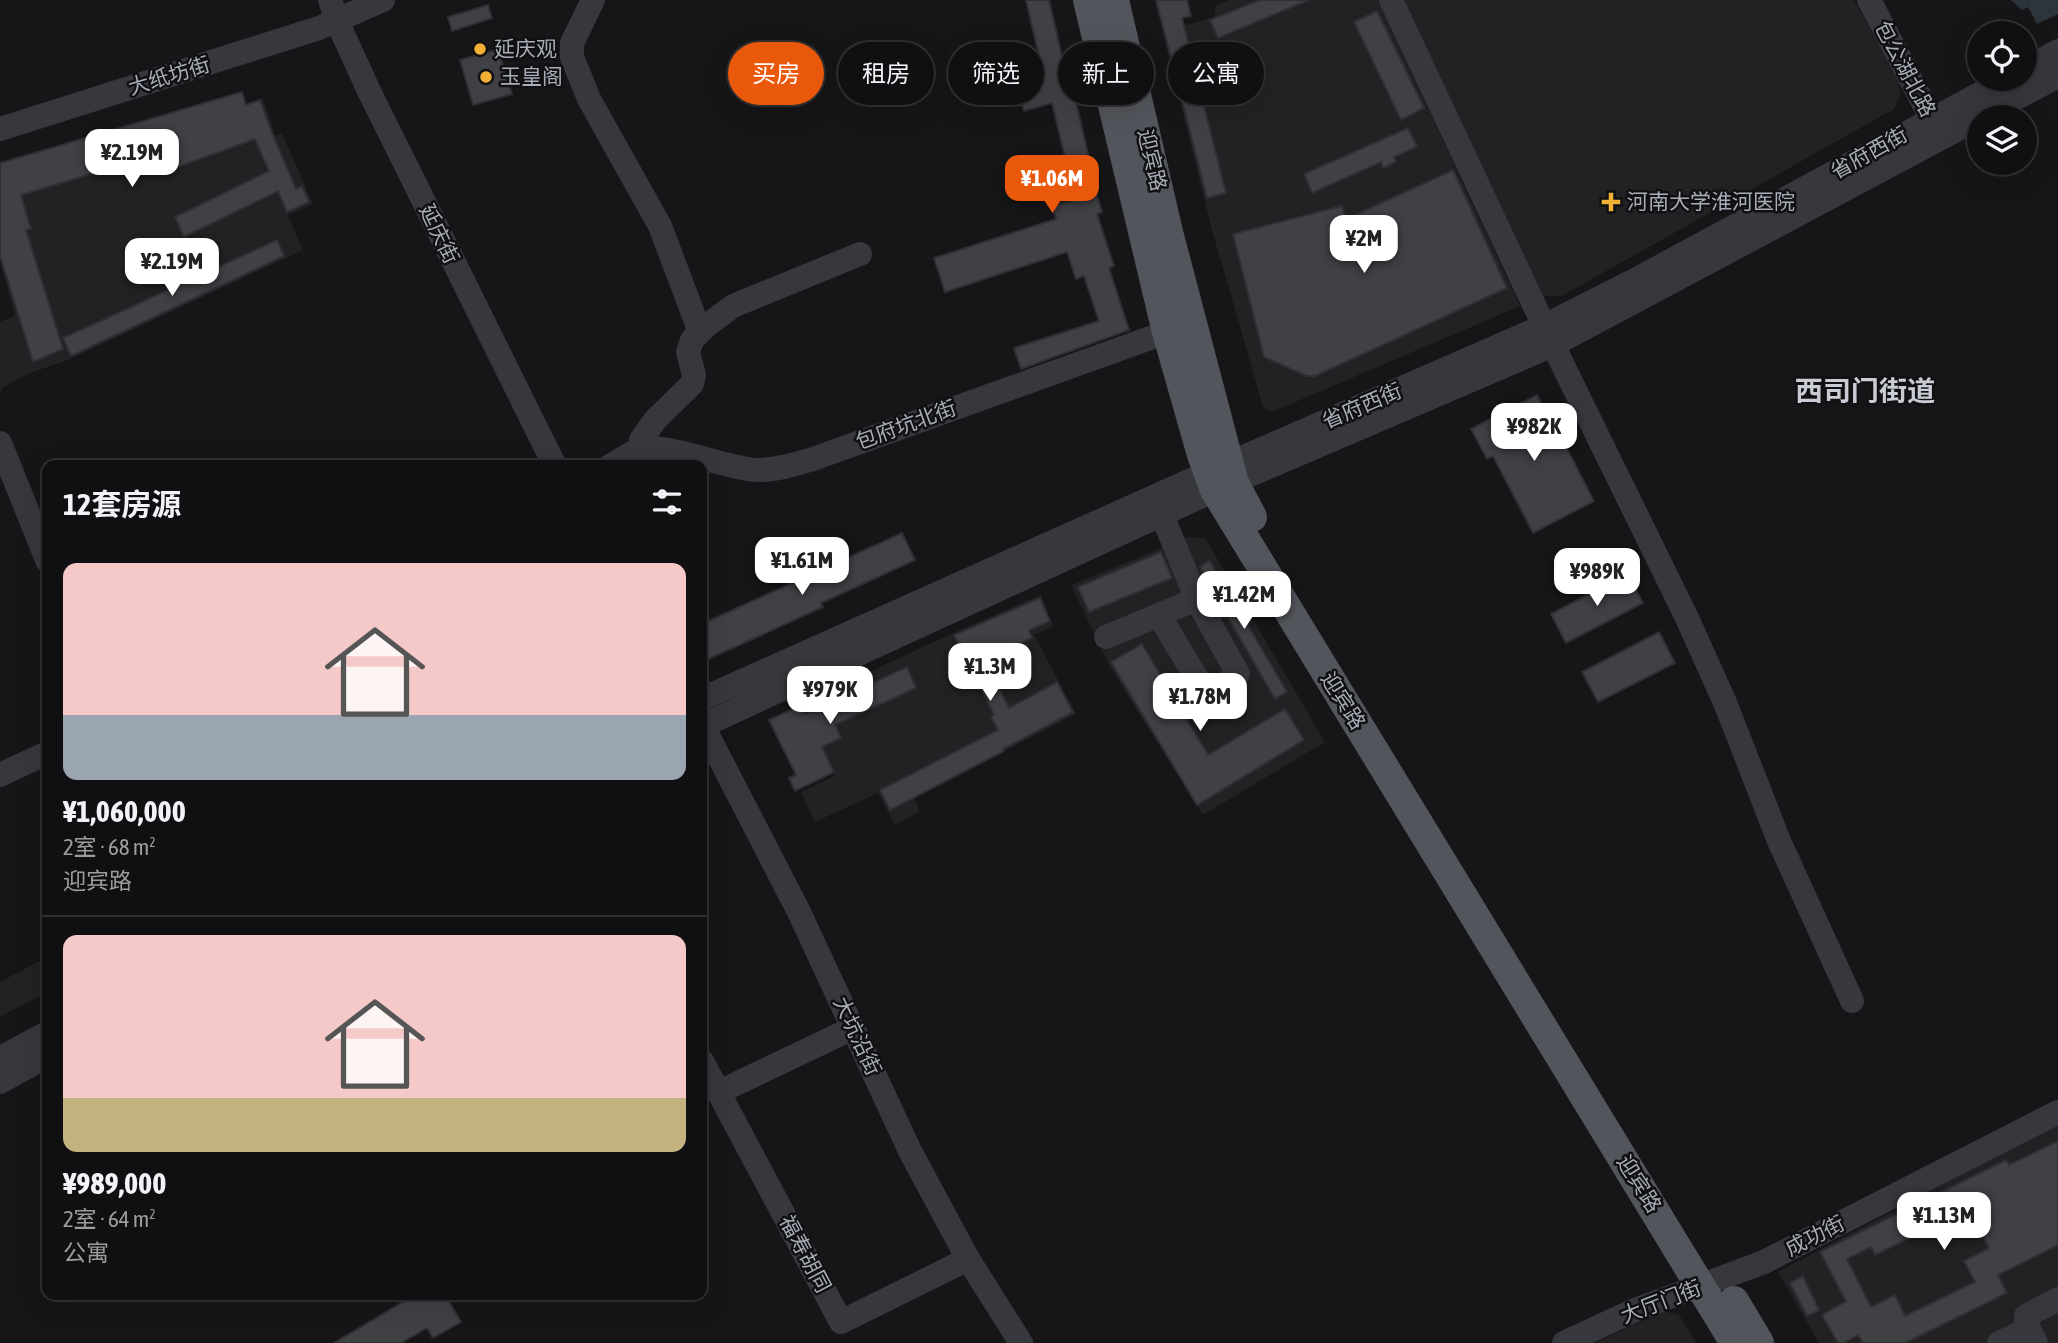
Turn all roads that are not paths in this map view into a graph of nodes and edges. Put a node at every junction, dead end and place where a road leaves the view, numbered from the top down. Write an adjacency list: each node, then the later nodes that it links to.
1 (383, 0): 7 (street, 大纸坊街)
2 (593, 0): 17 (street)
3 (1088, 0): 18 (main road, 迎宾路)
4 (1114, 0): 26 (main road, 迎宾路)
5 (1391, 0): 19 (street)
6 (1869, 0): 14 (street, 包公湖北路)
7 (333, 10): 15 (street, 大纸坊街); 22 (street, 延庆街)
8 (2058, 51): 9 (street)
9 (2037, 70)
10 (2004, 91): 14 (street, 省府西街)
11 (2013, 91): 12 (street, 省府西街)
12 (1996, 105)
13 (1967, 121): 14 (street, 省府西街)
14 (1936, 128): 19 (street, 省府西街)
15 (0, 129)
16 (860, 254): 17 (street)
17 (700, 332): 21 (street)
18 (1167, 332): 25 (street, 包府坑北街); 26 (main road, 迎宾路)
19 (1549, 336): 26 (street, 省府西街); 37 (street)
20 (0, 443): 28 (street)
21 (639, 450): 23 (street); 24 (street, 包府坑北街)
22 (552, 460)
23 (621, 460)
24 (706, 460)
25 (707, 460)
26 (1221, 477): 27 (street, 省府西街); 32 (street, 省府西街); 47 (main road, 迎宾路)
27 (1162, 515): 29 (street); 33 (street, 省府西街)
28 (42, 548)
29 (1197, 599): 30 (street); 30 (street)
30 (1159, 615): 31 (street)
31 (1106, 637)
32 (707, 697)
33 (707, 723)
34 (707, 735): 38 (street, 大坑沿街)
35 (42, 755): 36 (street)
36 (0, 775)
37 (1852, 1002)
38 (853, 1028): 44 (street); 46 (street, 大坑沿街)
39 (42, 1035): 40 (street)
40 (0, 1058)
41 (42, 1059): 43 (street)
42 (707, 1070): 44 (street, 福寿胡同)
43 (0, 1082)
44 (719, 1092): 46 (street, 福寿胡同)
45 (2058, 1112): 47 (street, 成功街)
46 (968, 1259): 50 (street, 大坑沿街)
47 (1711, 1283): 51 (street, 大厅门街); 52 (main road, 迎宾路); 53 (main road, 迎宾路)
48 (2058, 1299): 49 (street)
49 (2033, 1336): 54 (street)
50 (1021, 1343)
51 (1564, 1343)
52 (1735, 1343)
53 (1759, 1343)
54 (1999, 1343)

